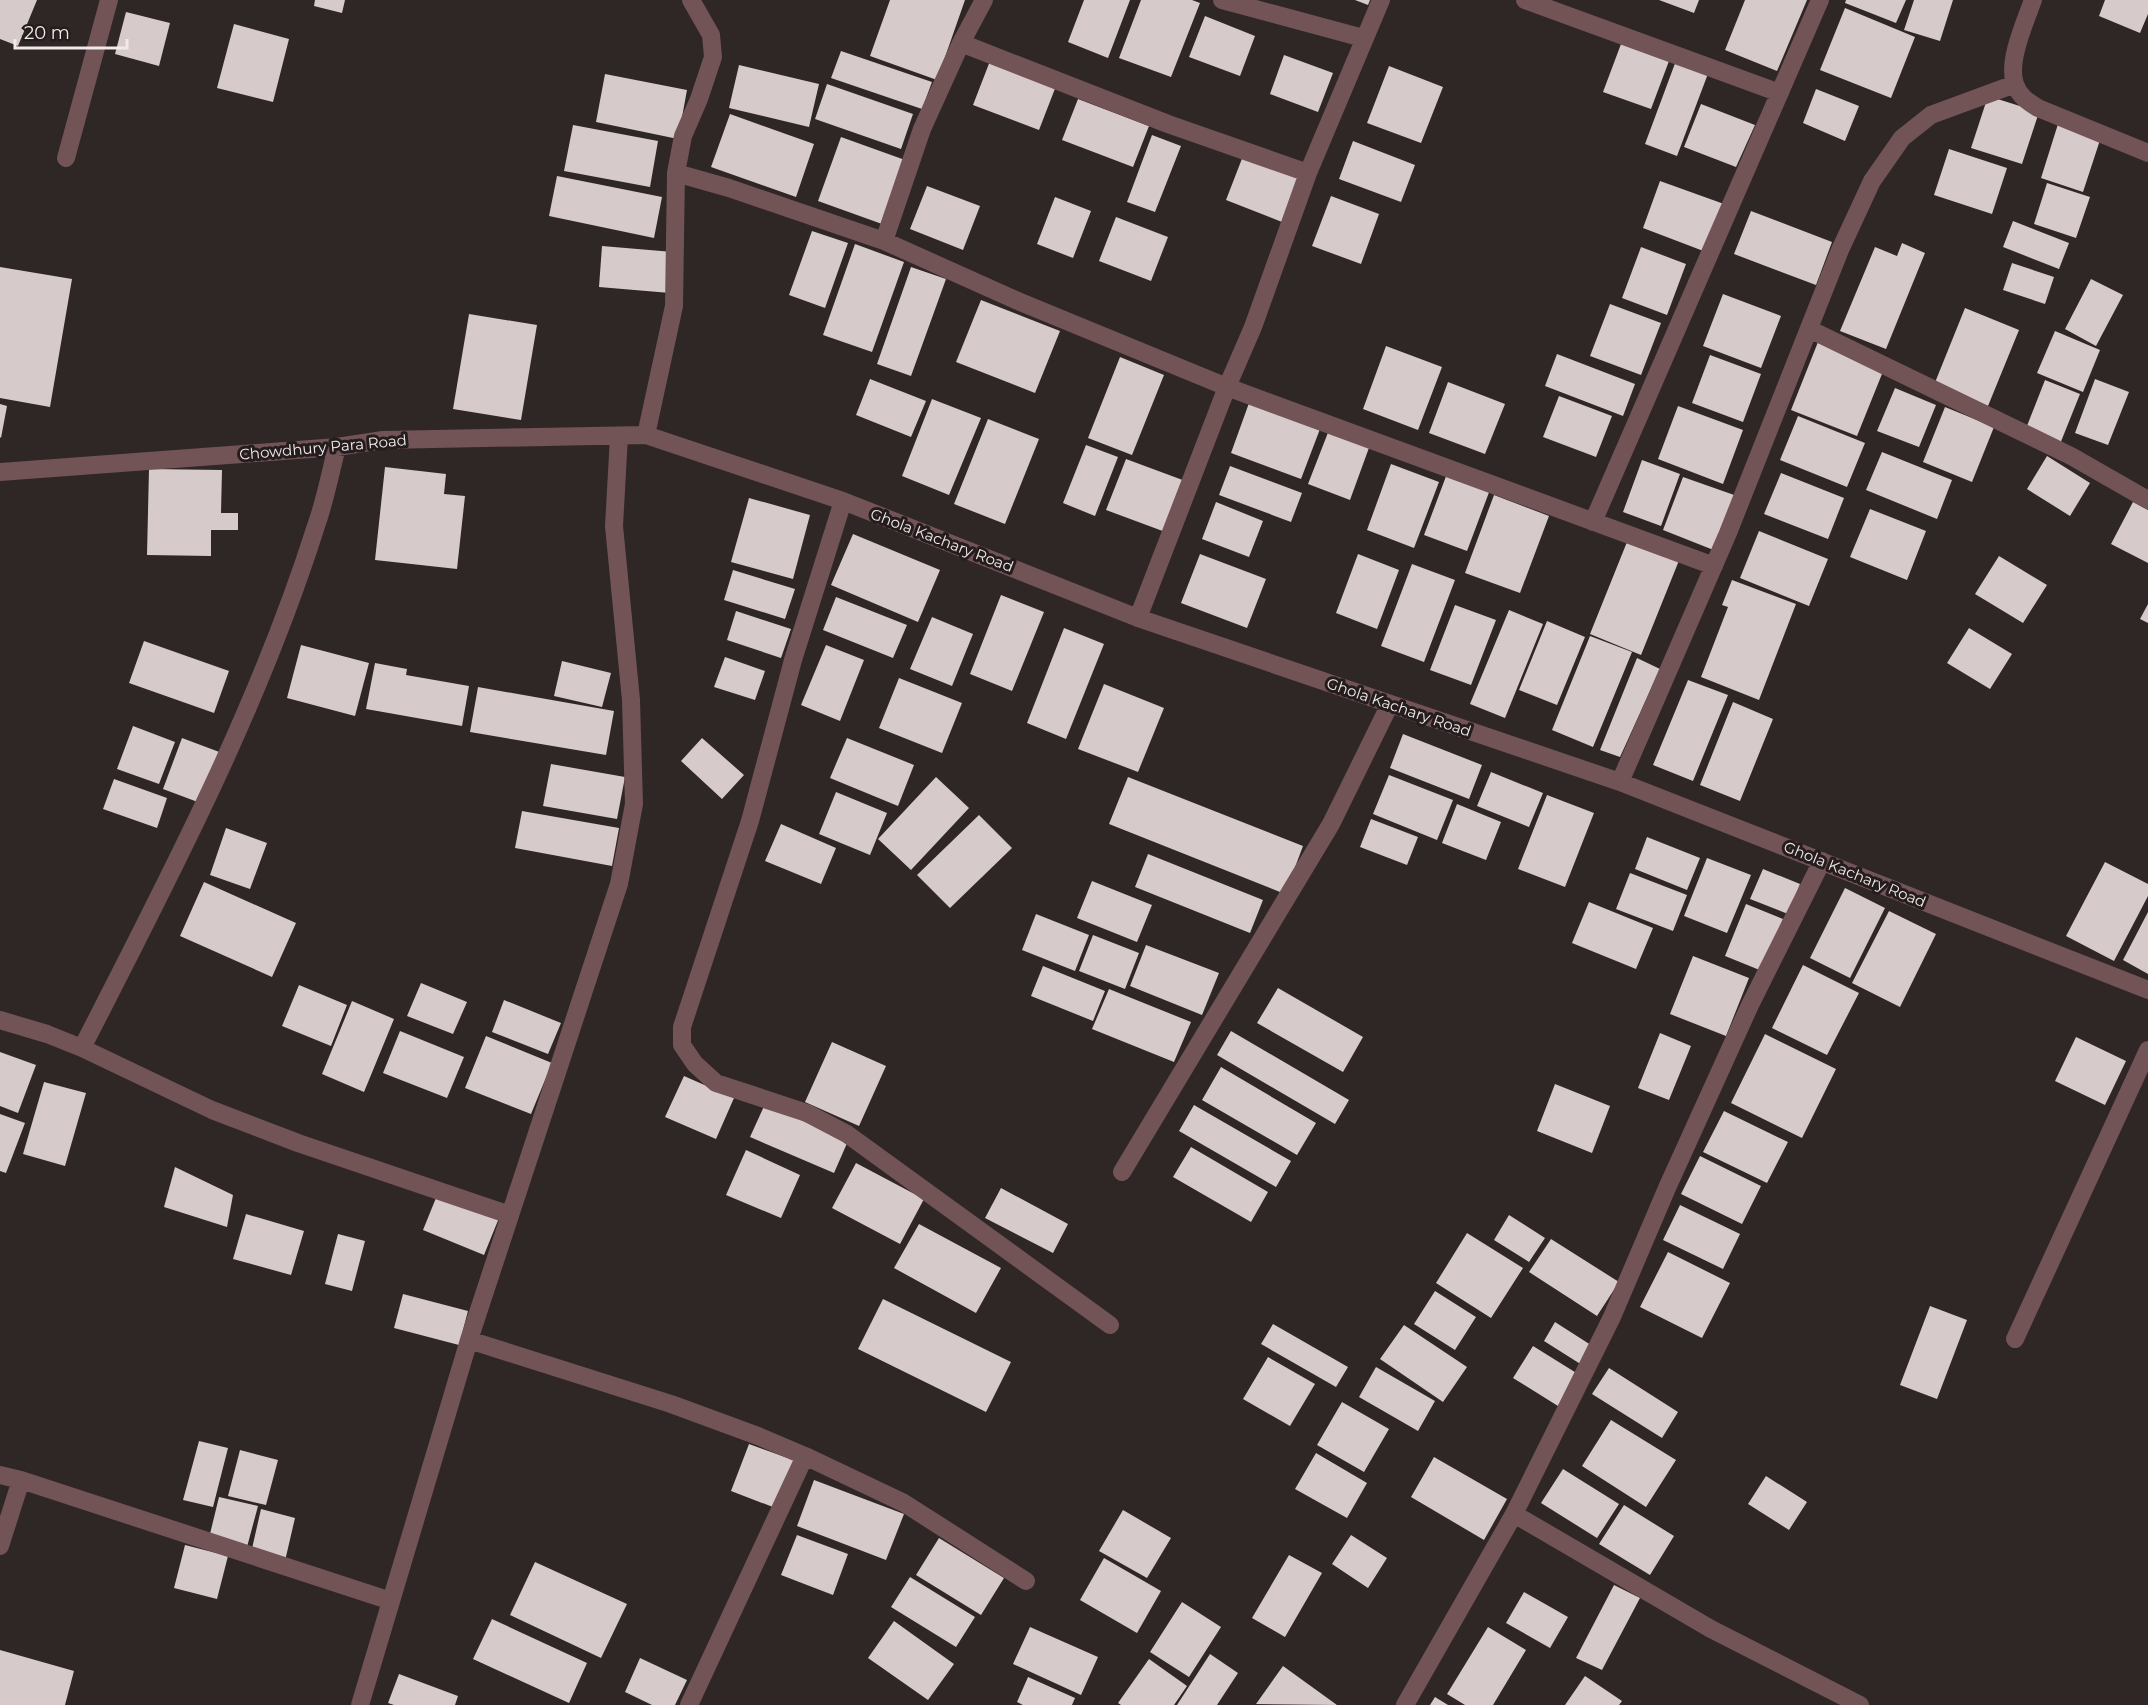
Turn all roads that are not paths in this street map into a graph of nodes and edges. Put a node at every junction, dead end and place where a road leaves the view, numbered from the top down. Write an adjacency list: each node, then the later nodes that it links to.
1 (109, 0): 14 (street)
2 (691, 0): 16 (street)
3 (984, 0): 10 (street)
4 (1222, 0): 9 (street)
5 (1381, 0): 9 (street)
6 (1525, 0): 12 (street)
7 (1820, 0): 12 (street)
8 (2033, 0): 11 (street)
9 (1363, 38): 15 (street)
10 (961, 43): 15 (street); 17 (street)
11 (2015, 84): 13 (street); 18 (street)
12 (1780, 93): 26 (street)
13 (2148, 153)
14 (66, 158)
15 (1308, 172): 19 (street)
16 (676, 173): 17 (street); 20 (street)
17 (884, 241): 19 (street)
18 (1809, 329): 24 (street); 27 (street)
19 (1227, 387): 26 (street); 28 (street)
20 (646, 435): 21 (street, Chowdhury Para Road); 25 (street, Ghola Kachary Road)
21 (619, 436): 22 (street, Chowdhury Para Road); 37 (street)
22 (337, 447): 23 (street, Chowdhury Para Road); 34 (street)
23 (0, 472)
24 (2148, 500)
25 (843, 501): 28 (street, Ghola Kachary Road); 38 (street)
26 (1593, 522): 27 (street)
27 (1714, 566): 30 (street)
28 (1138, 618): 29 (street, Ghola Kachary Road)
29 (1390, 704): 30 (street, Ghola Kachary Road); 36 (street)
30 (1620, 782): 31 (street, Ghola Kachary Road)
31 (1822, 861): 32 (street, Ghola Kachary Road); 44 (street)
32 (2148, 990)
33 (0, 1020): 34 (street)
34 (82, 1048): 37 (street)
35 (2148, 1050): 39 (street)
36 (1122, 1172)
37 (510, 1215): 40 (street)
38 (1110, 1325)
39 (2015, 1339)
40 (469, 1340): 41 (street); 47 (street)
41 (805, 1456): 46 (street); 49 (street)
42 (0, 1475): 43 (street)
43 (21, 1480): 45 (street); 47 (street)
44 (1514, 1514): 50 (street); 51 (street)
45 (0, 1546)
46 (1026, 1581)
47 (391, 1601): 48 (street)
48 (360, 1705)
49 (689, 1705)
50 (1405, 1705)
51 (1860, 1705)

